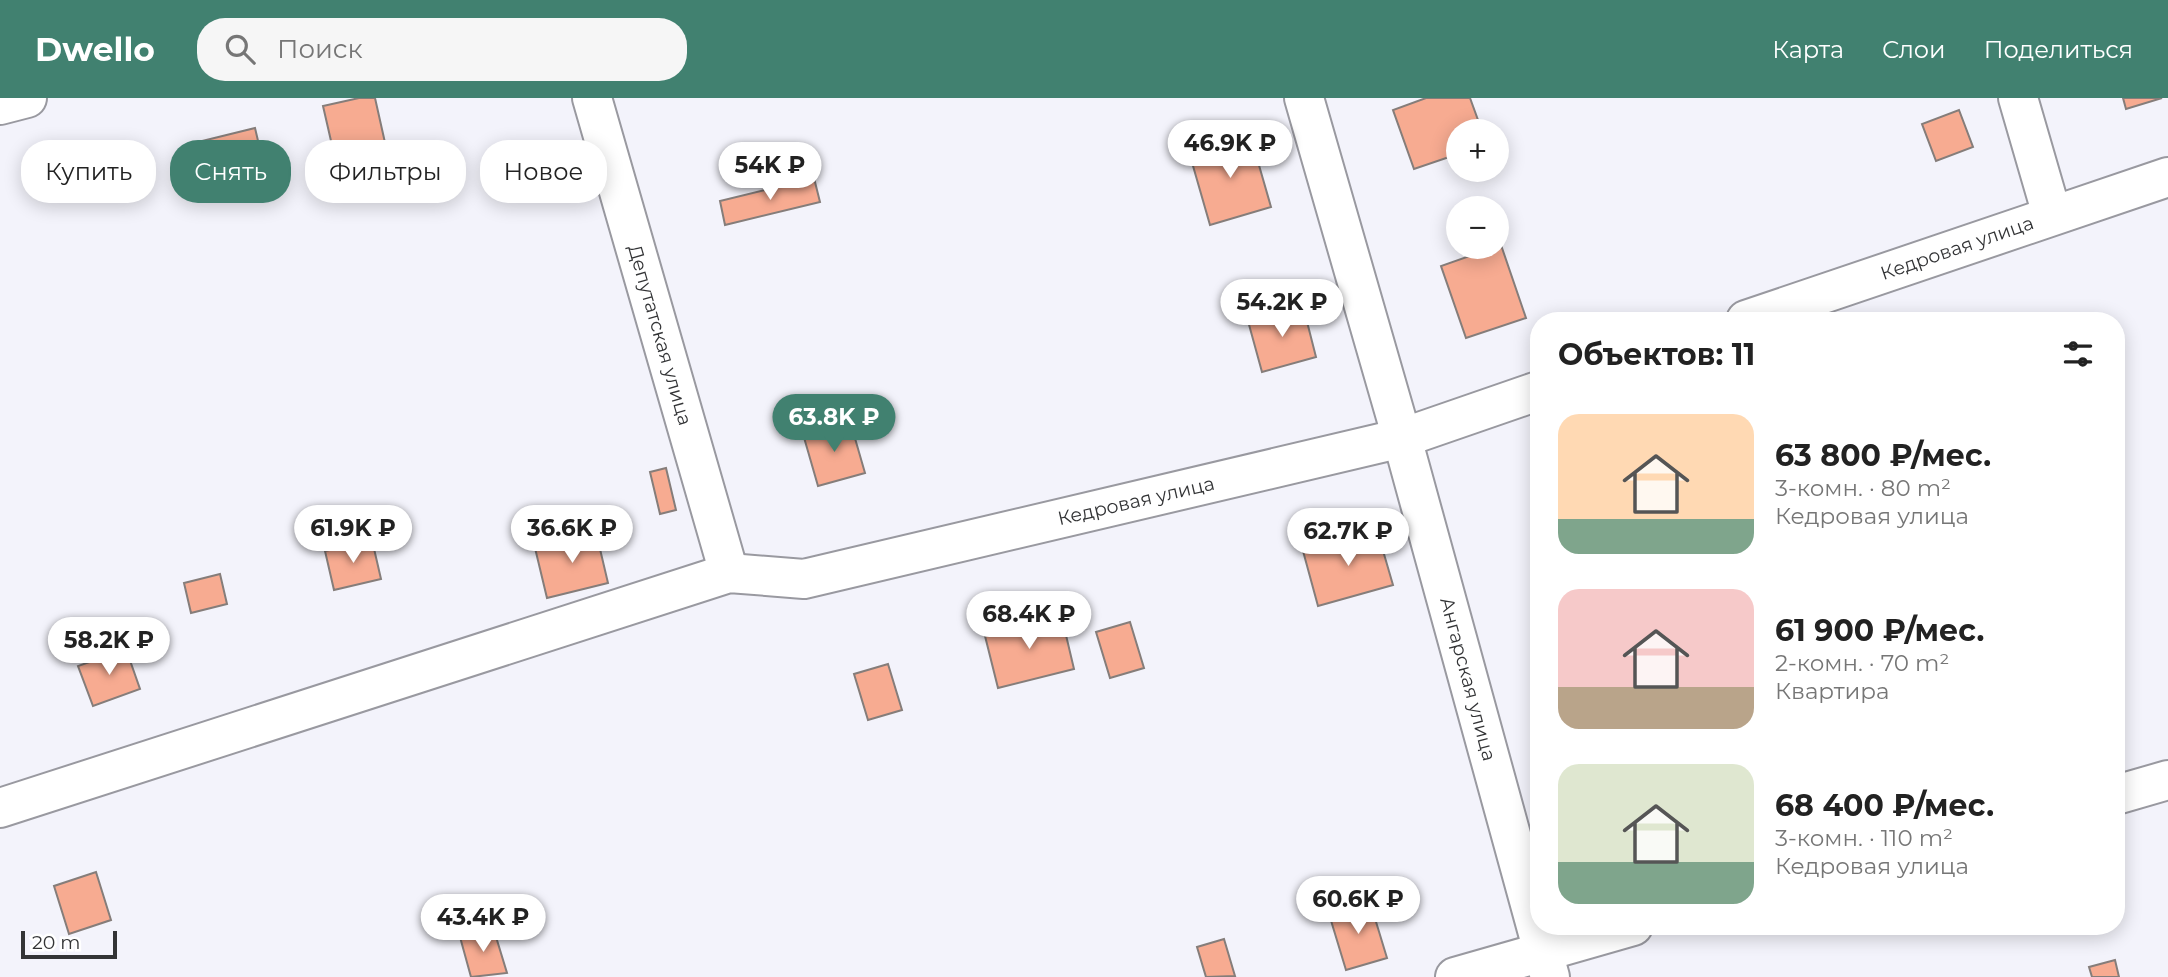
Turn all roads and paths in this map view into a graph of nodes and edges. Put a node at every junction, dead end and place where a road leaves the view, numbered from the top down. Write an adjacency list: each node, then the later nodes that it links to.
1 (27, 98): 5 (street)
2 (592, 98): 11 (street, Депутатская улица)
3 (1304, 98): 10 (street, Ангарская улица)
4 (2018, 98): 7 (street)
5 (0, 105)
6 (2168, 177): 7 (street, Кедровая улица)
7 (2052, 215): 8 (street, Кедровая улица)
8 (1769, 312)
9 (1530, 394): 10 (street, Кедровая улица)
10 (1402, 438): 11 (street, Кедровая улица); 15 (street, Ангарская улица)
11 (729, 573): 14 (street)
12 (2168, 780): 13 (street)
13 (2125, 792)
14 (0, 808)
15 (1530, 906)
16 (1538, 935): 18 (street, Ангарская улица)
17 (1612, 935): 18 (street)
18 (1546, 964): 19 (street)
19 (1455, 977)

